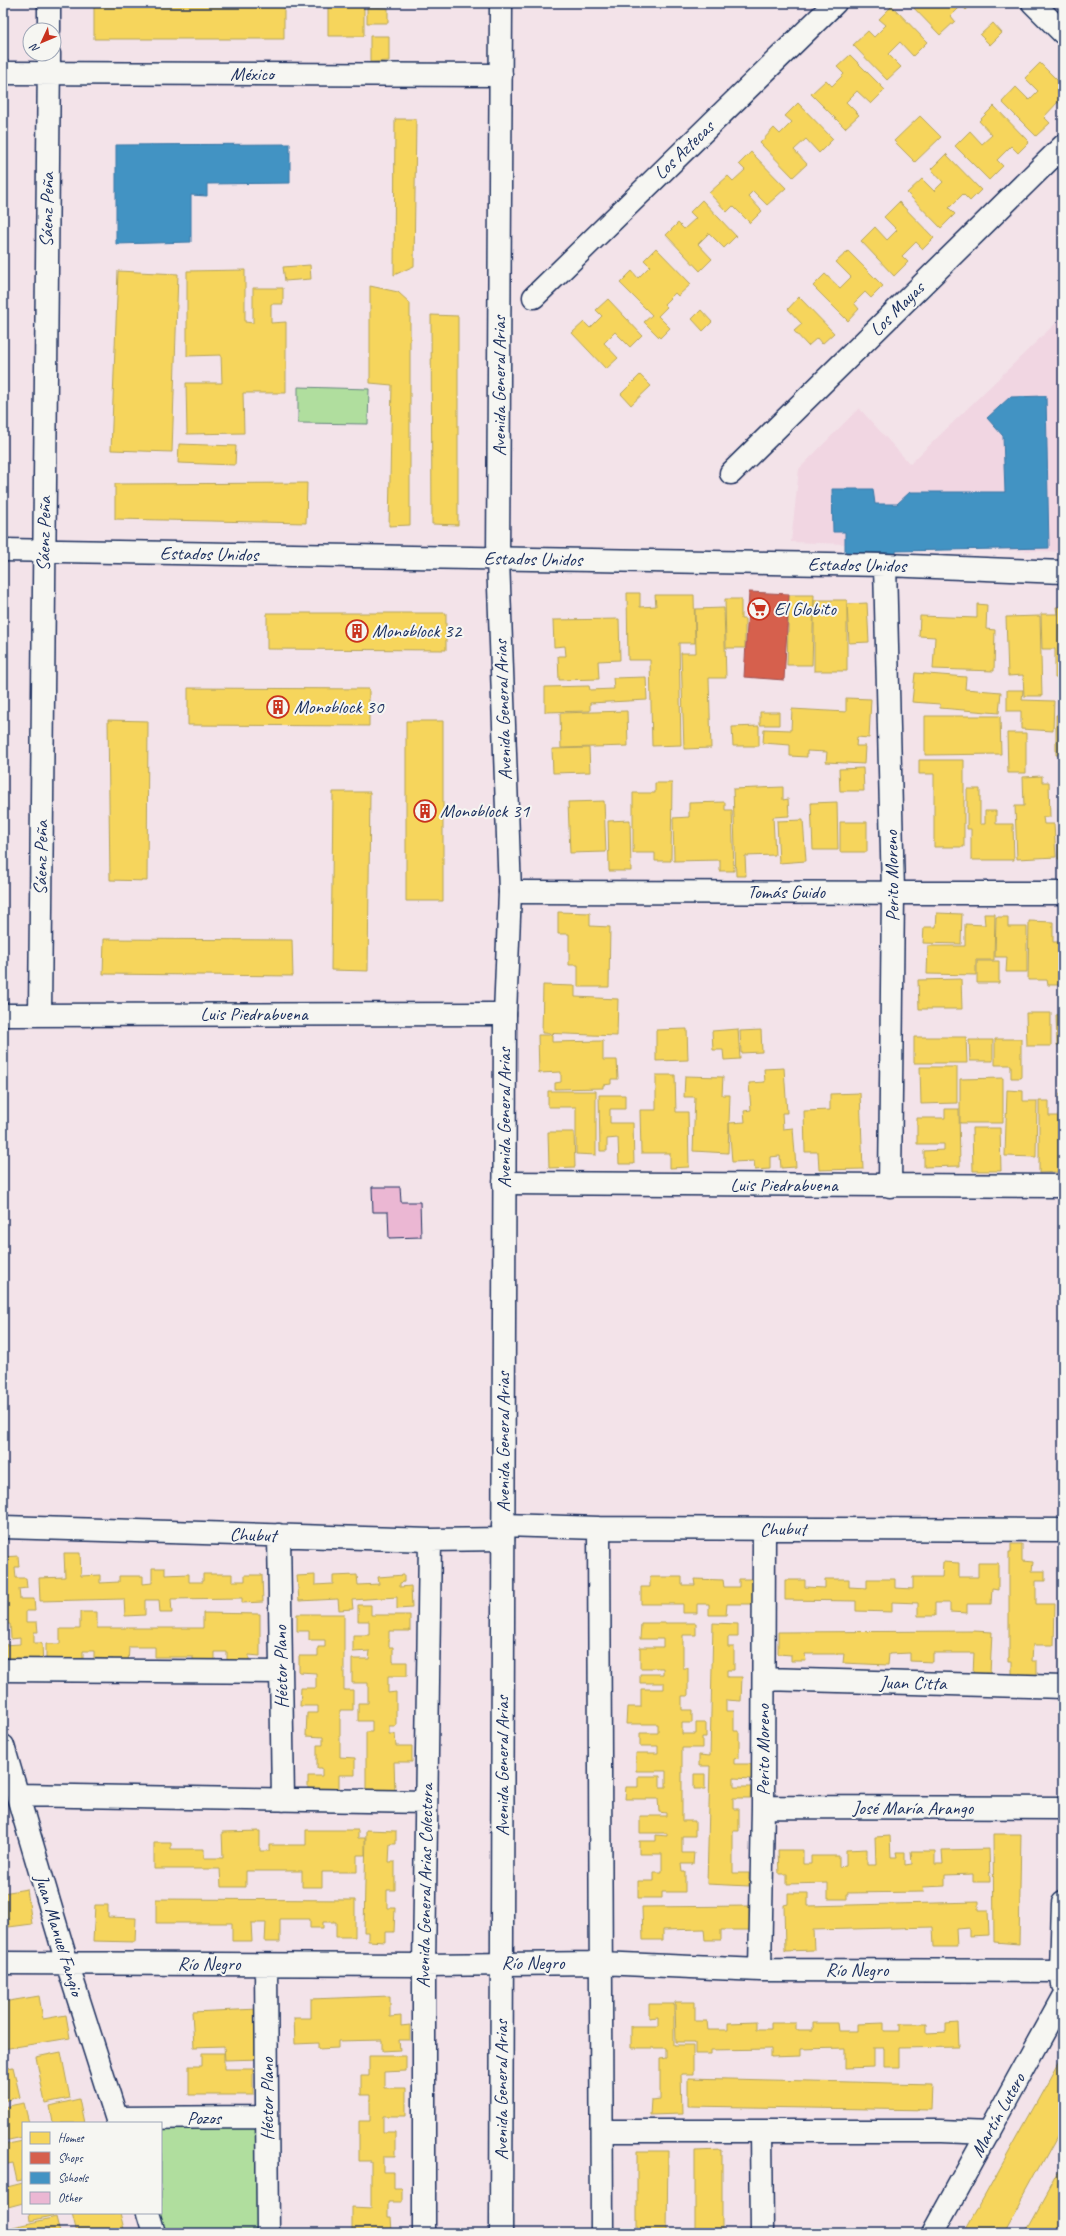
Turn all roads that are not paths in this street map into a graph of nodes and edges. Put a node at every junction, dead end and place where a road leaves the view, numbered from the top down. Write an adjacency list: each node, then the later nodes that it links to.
1 (49, 3): 5 (street)
2 (501, 3): 9 (street, Avenida General Arias)
3 (834, 3): 11 (street, Los Aztecas)
4 (1033, 3): 6 (street)
5 (49, 22)
6 (1063, 33)
7 (48, 64): 8 (street, México); 9 (street, México); 14 (street, Sáenz Peña)
8 (3, 73)
9 (501, 75): 15 (street, Avenida General Arias)
10 (1063, 146): 12 (street, Los Mayas)
11 (534, 297)
12 (731, 473)
13 (3, 550): 14 (street, Estados Unidos)
14 (44, 551): 15 (street, Estados Unidos); 23 (street, Sáenz Peña)
15 (498, 559): 16 (street, Estados Unidos); 18 (street, Avenida General Arias)
16 (884, 565): 17 (street, Estados Unidos); 19 (street, Perito Moreno)
17 (1063, 572)
18 (510, 892): 19 (street, Tomás Guido); 21 (street, Avenida General Arias)
19 (893, 892): 20 (street, Tomás Guido); 25 (street, Perito Moreno)
20 (1063, 893)
21 (505, 1014): 23 (street, Luis Piedrabuena); 24 (street, Avenida General Arias)
22 (3, 1015): 23 (street, Luis Piedrabuena)
23 (40, 1015)
24 (504, 1183): 25 (street, Luis Piedrabuena); 31 (street, Avenida General Arias)
25 (890, 1186): 26 (street, Luis Piedrabuena)
26 (1063, 1186)
27 (3, 1527): 32 (street, Chubut)
28 (599, 1528): 29 (street, Chubut); 31 (street, Chubut); 49 (street)
29 (764, 1529): 30 (street, Chubut); 37 (street, Perito Moreno)
30 (1063, 1530): 34 (street)
31 (503, 1532): 33 (street, Chubut); 48 (street, Avenida General Arias)
32 (278, 1535): 33 (street, Chubut); 36 (street, Héctor Plano)
33 (430, 1540): 42 (street, Avenida General Arias Colectora)
34 (1063, 1543)
35 (3, 1670): 36 (street)
36 (281, 1672): 41 (street, Héctor Plano)
37 (764, 1679): 38 (street, Juan Citta); 43 (street, Perito Moreno)
38 (1063, 1687)
39 (3, 1746): 40 (street, Juan Manuel Fangio)
40 (18, 1795): 41 (street); 47 (street, Juan Manuel Fangio)
41 (283, 1800): 42 (street)
42 (426, 1802): 51 (street, Avenida General Arias Colectora)
43 (763, 1807): 44 (street, José María Arango); 52 (street, Perito Moreno)
44 (1063, 1808)
45 (1063, 1903): 53 (street)
46 (3, 1963): 47 (street, Río Negro)
47 (67, 1963): 50 (street, Río Negro); 56 (street, Juan Manuel Fangio)
48 (502, 1963): 49 (street, Río Negro); 51 (street, Río Negro); 64 (street, Avenida General Arias)
49 (600, 1963): 52 (street, Río Negro); 57 (street)
50 (266, 1965): 51 (street, Río Negro); 55 (street, Héctor Plano)
51 (424, 1965): 63 (street, Avenida General Arias Colectora)
52 (760, 1970): 53 (street, Río Negro)
53 (1062, 1975)
54 (1063, 1997): 59 (street, Martín Lutero)
55 (267, 2117): 56 (street, Pozos); 62 (street, Héctor Plano)
56 (117, 2120)
57 (603, 2131): 58 (street); 65 (street)
58 (762, 2132): 59 (street); 66 (street)
59 (989, 2133): 67 (street, Martín Lutero)
60 (148, 2214): 61 (street)
61 (154, 2233)
62 (268, 2233)
63 (424, 2233)
64 (501, 2233)
65 (602, 2233)
66 (762, 2233)
67 (933, 2233)

